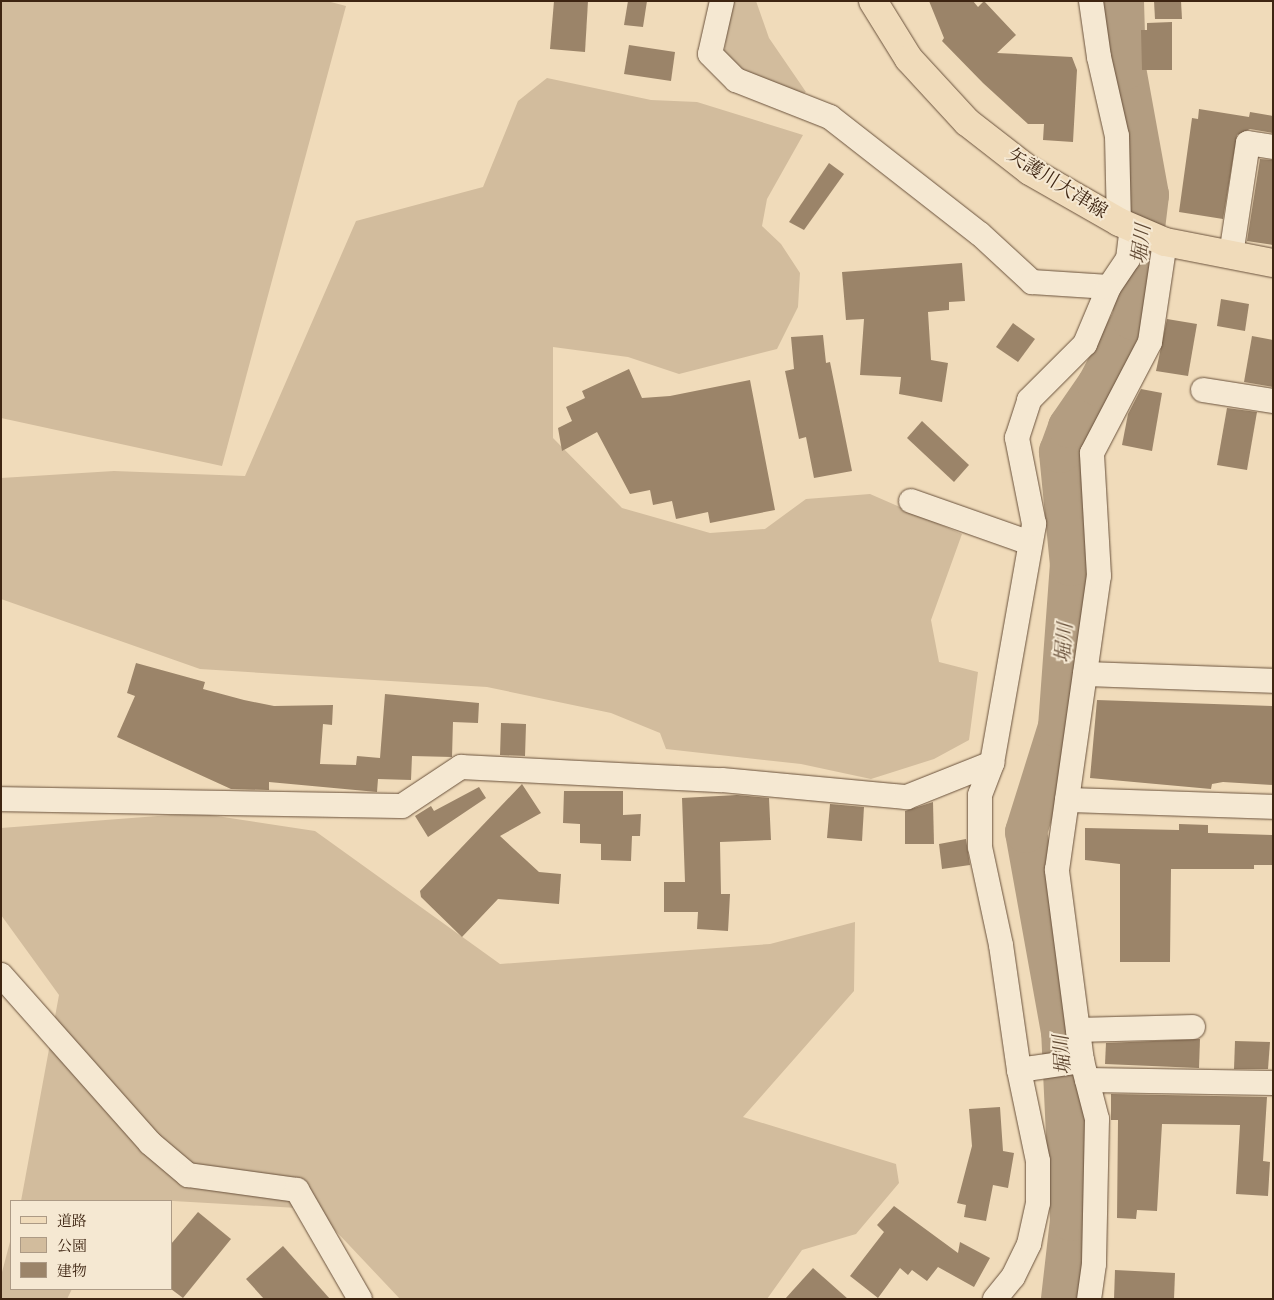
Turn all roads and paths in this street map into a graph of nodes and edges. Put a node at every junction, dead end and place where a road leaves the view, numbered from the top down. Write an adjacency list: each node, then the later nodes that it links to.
1 (722, 1): 9 (street)
2 (873, 1): 5 (main road, 矢護川大津線)
3 (1091, 1): 5 (street)
4 (1273, 147): 7 (street)
5 (1126, 225): 6 (main road, 矢護川大津線); 9 (street)
6 (1165, 242): 7 (main road, 矢護川大津線); 14 (street)
7 (1231, 255): 8 (main road, 矢護川大津線)
8 (1273, 263)
9 (1109, 287): 13 (street)
10 (1203, 390): 11 (street)
11 (1273, 401)
12 (911, 501): 13 (street)
13 (1030, 543): 16 (street)
14 (1085, 674): 15 (street); 18 (street)
15 (1273, 681)
16 (992, 763): 17 (street); 23 (street)
17 (1, 799)
18 (1067, 800): 19 (street); 22 (street)
19 (1273, 807)
20 (1, 975): 26 (street)
21 (1193, 1027): 22 (street)
22 (1078, 1030): 24 (street)
23 (1019, 1070): 24 (street); 27 (street)
24 (1085, 1070): 25 (street); 28 (street)
25 (1273, 1083)
26 (360, 1299)
27 (995, 1299)
28 (1089, 1299)

